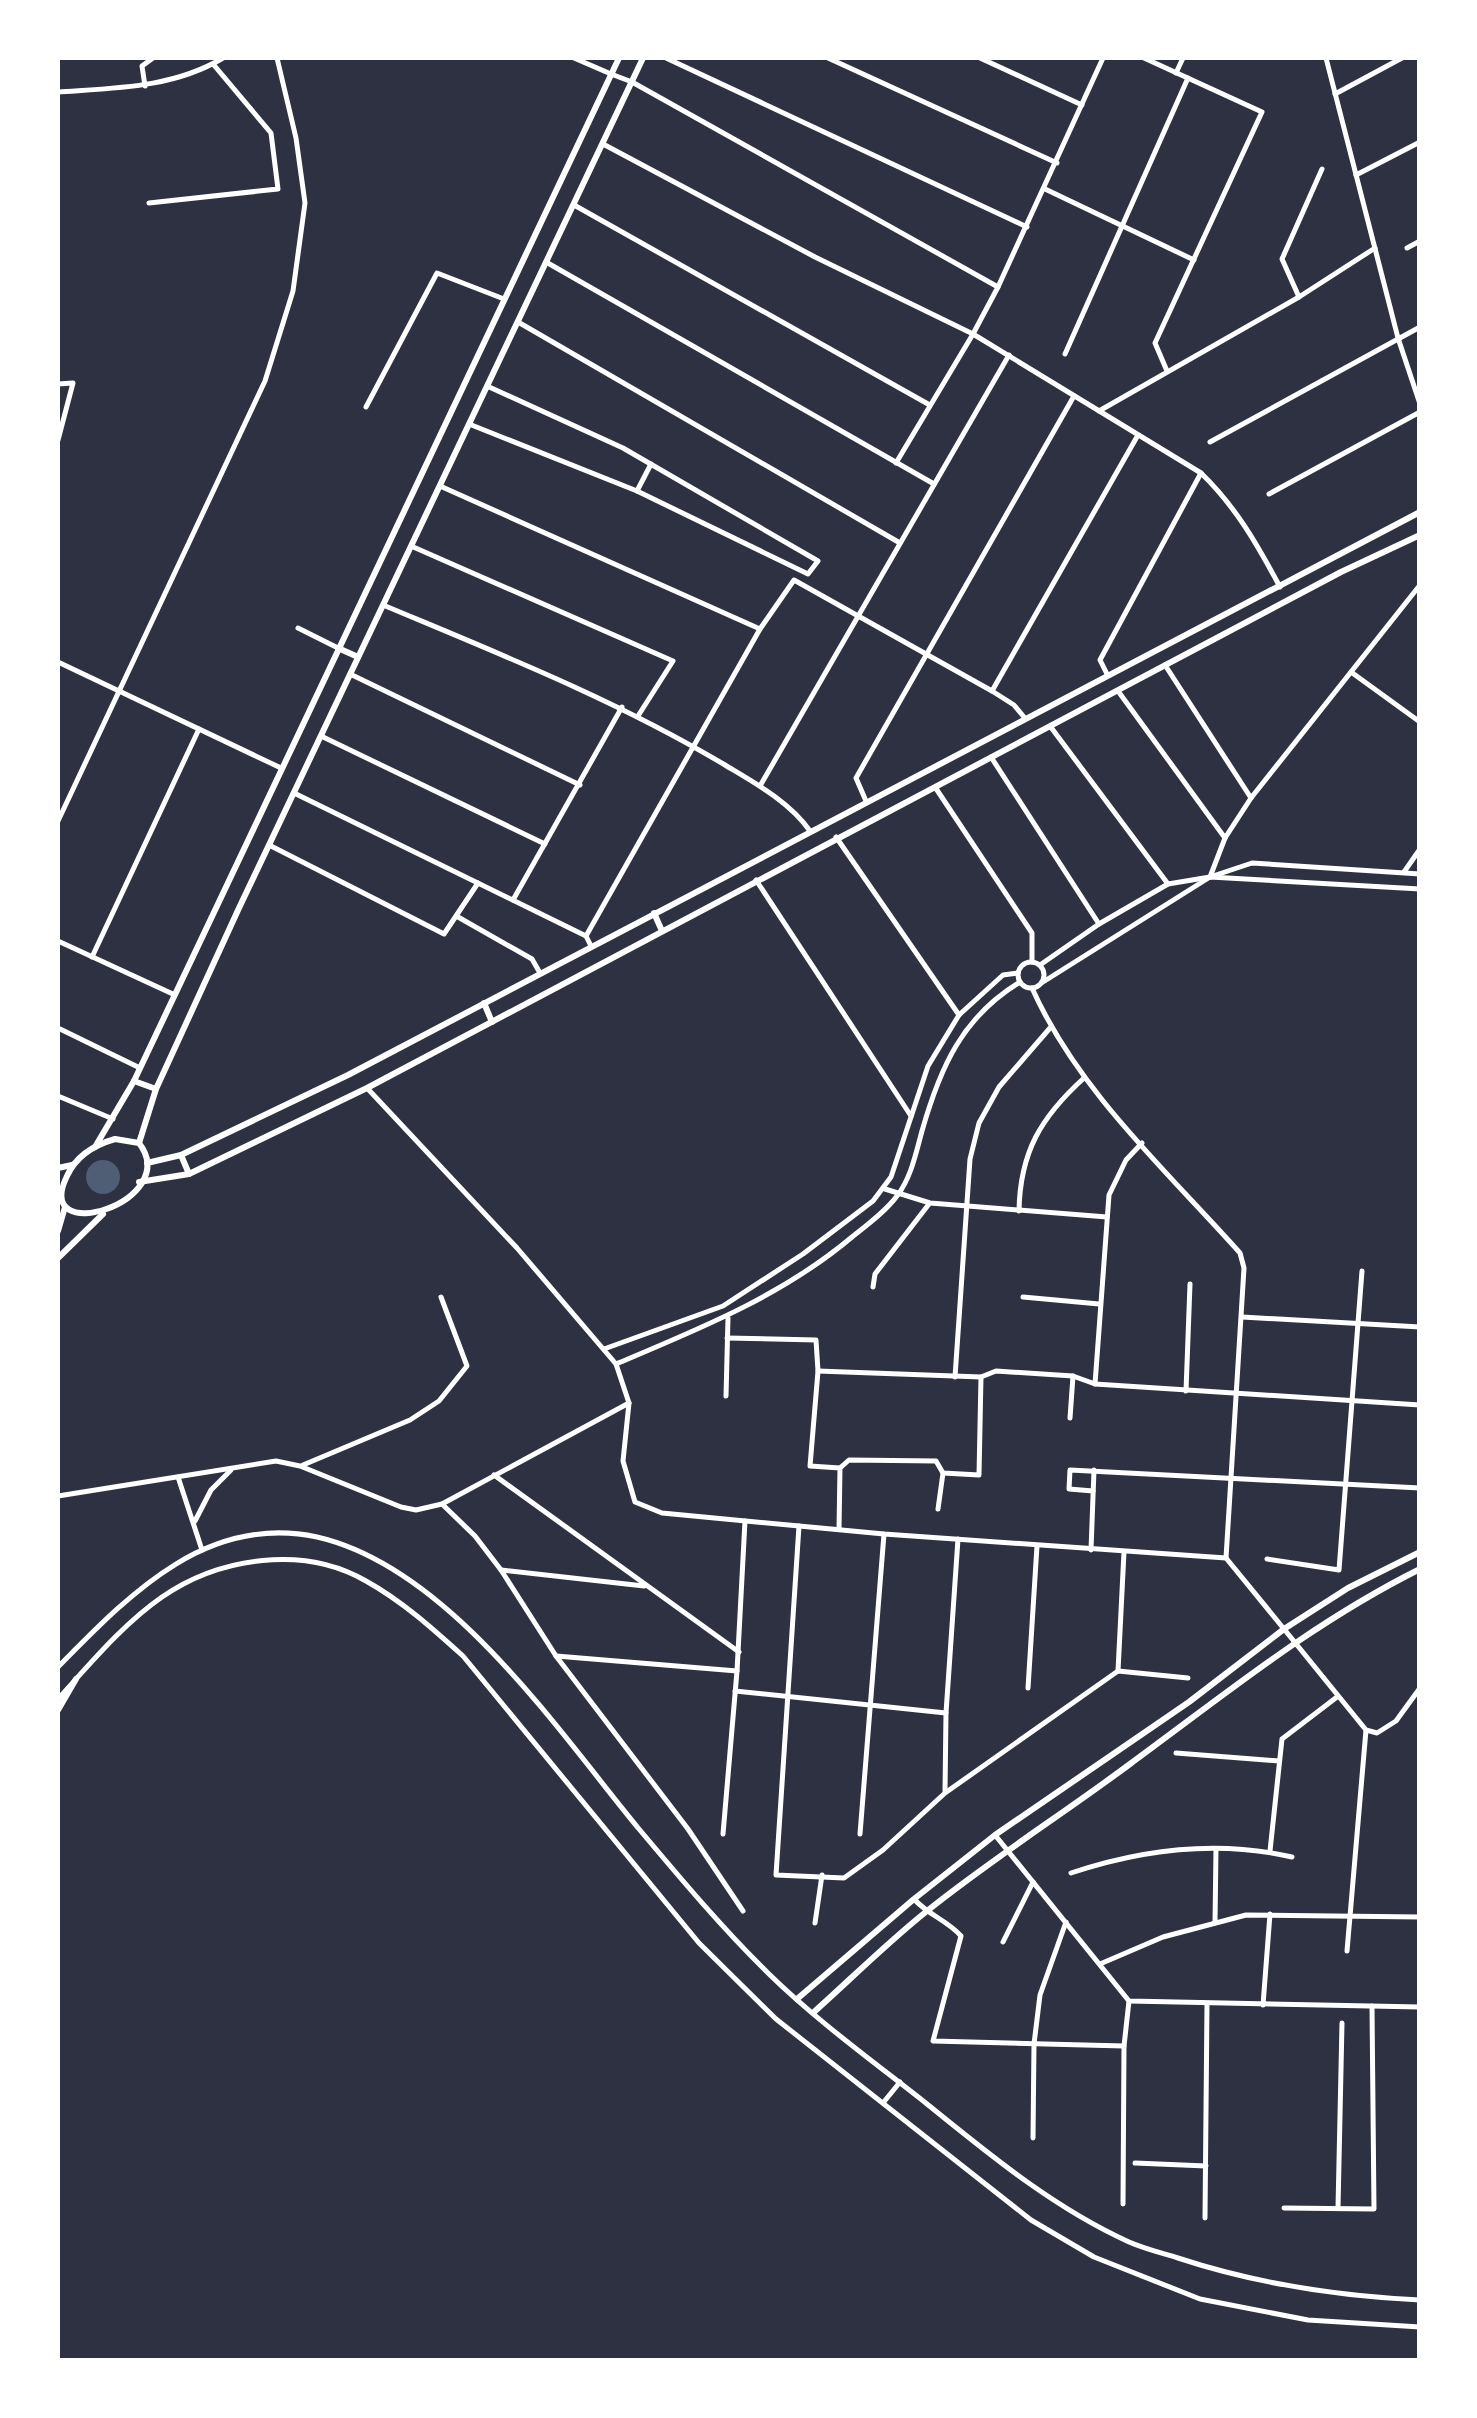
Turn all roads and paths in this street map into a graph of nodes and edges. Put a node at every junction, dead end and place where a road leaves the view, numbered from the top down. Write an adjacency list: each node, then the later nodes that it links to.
1 (152, 58): 20 (street)
2 (224, 58): 15 (street)
3 (277, 58): 86 (street)
4 (574, 58): 17 (street)
5 (619, 58): 17 (main road)
6 (644, 58): 19 (main road)
7 (666, 58): 33 (street)
8 (828, 58): 26 (street)
9 (980, 58): 23 (street)
10 (1102, 58): 23 (street)
11 (1144, 58): 16 (street)
12 (1183, 58): 16 (street)
13 (1326, 58): 22 (street)
14 (1402, 58): 22 (street)
15 (213, 64): 20 (street); 30 (street)
16 (1176, 72): 18 (street)
17 (611, 74): 19 (street); 41 (main road)
18 (1188, 78): 32 (street); 37 (street)
19 (632, 82): 25 (main road); 39 (street)
20 (145, 86): 21 (street)
21 (58, 92)
22 (1335, 94): 28 (street)
23 (1083, 106): 26 (street)
24 (1420, 142): 28 (street)
25 (603, 144): 31 (main road); 44 (street)
26 (1057, 163): 29 (street)
27 (1322, 168): 40 (street)
28 (1356, 175): 35 (street)
29 (1045, 189): 32 (street); 33 (street)
30 (148, 203)
31 (574, 205): 38 (main road); 52 (street)
32 (1122, 224): 37 (street); 46 (street)
33 (1027, 227): 39 (street)
34 (1420, 241): 36 (street)
35 (1376, 248): 40 (street); 45 (street)
36 (1407, 248)
37 (1194, 260): 48 (street)
38 (546, 262): 42 (main road); 61 (street)
39 (998, 287): 44 (street)
40 (1299, 297): 48 (street)
41 (504, 299): 54 (street); 78 (main road)
42 (518, 322): 50 (main road); 70 (street)
43 (1420, 327): 45 (street)
44 (973, 334): 47 (street); 52 (street)
45 (1398, 338): 53 (street); 60 (street)
46 (1065, 354)
47 (1009, 356): 51 (street); 64 (street)
48 (1168, 372): 55 (street)
49 (58, 384): 59 (street)
50 (488, 386): 57 (main road); 62 (street)
51 (1074, 396): 55 (street); 80 (street)
52 (928, 404): 61 (street)
53 (1420, 404)
54 (366, 406)
55 (1099, 411): 58 (street)
56 (1420, 412): 67 (street)
57 (469, 424): 65 (main road); 66 (street)
58 (1138, 434): 63 (street); 87 (street)
59 (58, 440)
60 (1210, 442)
61 (896, 462): 64 (street)
62 (651, 464): 66 (street); 66 (street)
63 (1201, 473): 73 (street); 85 (street)
64 (934, 484): 70 (street)
65 (440, 486): 71 (main road); 77 (street)
66 (638, 492)
67 (1269, 494)
68 (1420, 512): 73 (main road)
69 (1420, 534): 82 (main road)
70 (900, 543): 75 (street)
71 (411, 546): 74 (main road); 90 (street)
72 (1420, 585): 83 (street)
73 (1280, 587): 85 (main road)
74 (383, 605): 79 (main road); 89 (street)
75 (860, 615): 77 (street); 80 (street); 100 (street)
76 (298, 628): 78 (street)
77 (760, 629): 96 (street)
78 (338, 648): 79 (main road); 98 (main road)
79 (358, 657): 84 (main road)
80 (928, 657): 87 (street); 104 (street)
81 (58, 662): 86 (street)
82 (1165, 666): 88 (main road); 103 (street)
83 (1351, 672): 92 (street); 103 (street)
84 (350, 674): 95 (main road); 99 (street)
85 (1107, 674): 91 (main road)
86 (117, 690): 94 (street); 105 (street)
87 (992, 691): 91 (street)
88 (1118, 691): 93 (main road); 108 (street)
89 (622, 707): 90 (street); 99 (street)
90 (638, 716): 96 (street)
91 (1024, 717): 104 (main road)
92 (1420, 722)
93 (1050, 726): 97 (main road); 117 (street)
94 (199, 729): 98 (street); 127 (street)
95 (321, 736): 102 (main road); 110 (street)
96 (695, 747): 100 (street); 124 (street)
97 (991, 757): 101 (main road); 122 (street)
98 (282, 768): 135 (main road)
99 (580, 785): 110 (street)
100 (760, 786): 106 (street)
101 (935, 787): 107 (main road); 128 (street)
102 (294, 793): 109 (main road); 116 (street)
103 (1252, 798): 108 (street)
104 (866, 801): 106 (main road)
105 (58, 822)
106 (810, 831): 120 (main road)
107 (836, 837): 115 (main road); 137 (street)
108 (1226, 838): 114 (street)
109 (269, 844): 121 (street); 145 (main road)
110 (546, 844): 119 (street)
111 (1420, 849): 112 (street)
112 (1404, 872): 113 (street); 114 (street)
113 (1420, 874)
114 (1210, 878): 117 (street); 118 (street); 133 (street)
115 (756, 880): 123 (main road); 147 (street)
116 (478, 883): 119 (street); 121 (street)
117 (1168, 884): 122 (street)
118 (1420, 889)
119 (513, 900): 124 (street)
120 (654, 914): 123 (main road); 126 (main road)
121 (458, 916): 130 (street)
122 (1099, 924): 129 (street)
123 (662, 932): 138 (main road)
124 (586, 936): 126 (street)
125 (58, 941): 127 (street)
126 (591, 946): 130 (main road)
127 (92, 957): 135 (street)
128 (1032, 962): 129 (street); 131 (street)
129 (1040, 965): 133 (street)
130 (540, 973): 136 (main road)
131 (1018, 973): 132 (street); 137 (street)
132 (1020, 982): 134 (street); 160 (street)
133 (1043, 982): 134 (street)
134 (1032, 988): 140 (street)
135 (174, 995): 141 (main road)
136 (484, 1002): 138 (main road); 152 (main road)
137 (959, 1015): 147 (street)
138 (492, 1022): 144 (main road)
139 (58, 1028): 141 (street)
140 (1050, 1028): 142 (street); 163 (street)
141 (140, 1068): 143 (main road)
142 (1084, 1078): 150 (street); 165 (street)
143 (134, 1082): 145 (main road); 148 (main road)
144 (367, 1088): 156 (main road); 180 (street)
145 (156, 1089): 149 (main road)
146 (58, 1096): 148 (street)
147 (911, 1116): 158 (street)
148 (113, 1119): 151 (main road)
149 (139, 1143): 151 (main road); 153 (main road)
150 (1142, 1143): 166 (street); 175 (street)
151 (96, 1146): 154 (main road)
152 (181, 1155): 153 (main road); 156 (main road)
153 (147, 1163): 157 (main road)
154 (73, 1164): 155 (main road); 159 (main road)
155 (58, 1168)
156 (188, 1174): 157 (main road)
157 (139, 1182): 164 (main road)
158 (885, 1189): 160 (street); 180 (street)
159 (59, 1191): 162 (main road)
160 (898, 1195): 161 (street); 176 (street)
161 (930, 1203): 163 (street); 171 (street)
162 (66, 1206): 164 (main road); 167 (main road)
163 (968, 1206): 165 (street); 184 (street)
164 (108, 1210): 168 (main road)
165 (1019, 1210): 166 (street)
166 (1107, 1217): 174 (street)
167 (58, 1232)
168 (58, 1258)
169 (1362, 1271): 177 (street)
170 (1190, 1284): 187 (street)
171 (873, 1287)
172 (1023, 1297): 174 (street)
173 (441, 1298): 194 (street)
174 (1099, 1304): 186 (street)
175 (1242, 1317): 177 (street); 188 (street)
176 (728, 1318): 179 (street); 181 (street)
177 (1358, 1324): 178 (street); 190 (street)
178 (1420, 1327)
179 (727, 1338): 182 (street); 189 (street)
180 (604, 1349): 181 (street)
181 (616, 1364): 191 (street)
182 (818, 1371): 184 (street); 196 (street)
183 (1072, 1376): 185 (street); 186 (street); 193 (street)
184 (955, 1377): 185 (street)
185 (981, 1377): 198 (street)
186 (1095, 1384): 187 (street)
187 (1186, 1390): 188 (street)
188 (1238, 1395): 190 (street); 201 (street)
189 (726, 1396)
190 (1354, 1402): 192 (street); 202 (street)
191 (630, 1403): 199 (street); 208 (street)
192 (1420, 1405)
193 (1070, 1418)
194 (300, 1466): 195 (street); 206 (street)
195 (233, 1467): 200 (street); 209 (street)
196 (840, 1468): 198 (street); 211 (street)
197 (1094, 1470): 201 (street); 204 (street); 204 (street)
198 (944, 1474): 207 (street)
199 (494, 1475): 206 (street); 223 (street)
200 (178, 1476): 205 (street); 209 (street)
201 (1234, 1476): 202 (street); 219 (street)
202 (1346, 1485): 203 (street); 220 (street)
203 (1420, 1488)
204 (1093, 1490): 216 (street)
205 (58, 1496)
206 (442, 1504): 222 (street)
207 (938, 1509)
208 (746, 1520): 210 (street); 226 (street)
209 (194, 1524): 215 (street)
210 (798, 1526): 211 (street); 236 (street)
211 (838, 1529): 212 (street)
212 (884, 1534): 213 (street); 239 (street)
213 (958, 1540): 214 (street); 241 (street)
214 (1037, 1546): 216 (street); 233 (street)
215 (202, 1550): 228 (street); 268 (street)
216 (1091, 1550): 217 (street)
217 (1124, 1552): 219 (street); 230 (street)
218 (1420, 1552): 224 (main road)
219 (1226, 1558): 224 (street)
220 (1267, 1559)
221 (1420, 1569): 225 (main road)
222 (501, 1570): 223 (street); 227 (street)
223 (648, 1586): 226 (street)
224 (1284, 1629): 225 (street); 248 (main road)
225 (1292, 1642): 237 (street); 250 (main road)
226 (738, 1652): 229 (street)
227 (556, 1656): 229 (street); 257 (street)
228 (58, 1668)
229 (737, 1671): 235 (street)
230 (1118, 1671): 232 (street); 245 (street)
231 (76, 1678): 238 (street); 240 (main road); 279 (street)
232 (1188, 1678)
233 (1028, 1688)
234 (1420, 1688): 242 (street)
235 (736, 1691): 236 (street); 246 (street)
236 (786, 1696): 239 (street); 254 (street)
237 (1336, 1696): 242 (street); 244 (street)
238 (58, 1698)
239 (871, 1705): 241 (street); 247 (street)
240 (58, 1710)
241 (946, 1713): 245 (street)
242 (1366, 1730): 260 (street)
243 (1176, 1753): 244 (street)
244 (1279, 1761): 251 (street)
245 (945, 1793): 254 (street)
246 (723, 1834)
247 (860, 1834)
248 (996, 1834): 250 (street); 256 (main road)
249 (1216, 1849): 251 (street); 253 (street); 264 (street)
250 (1008, 1850): 255 (street); 258 (main road)
251 (1270, 1852): 252 (street)
252 (1292, 1857)
253 (1072, 1872)
254 (822, 1875): 262 (street)
255 (1033, 1882): 263 (street); 265 (street)
256 (914, 1899): 258 (street); 268 (main road)
257 (742, 1911)
258 (926, 1912): 274 (main road); 276 (street)
259 (1270, 1914): 260 (street); 264 (street); 271 (street)
260 (1349, 1915): 261 (street); 266 (street)
261 (1420, 1917)
262 (815, 1922)
263 (1066, 1922): 267 (street); 276 (street)
264 (1215, 1923): 267 (street)
265 (1003, 1942)
266 (1348, 1951)
267 (1100, 1964): 269 (street)
268 (797, 1999): 274 (street)
269 (1129, 2001): 270 (street); 277 (street)
270 (1207, 2004): 271 (street); 282 (street)
271 (1263, 2005): 272 (street)
272 (1372, 2006): 273 (street); 285 (street)
273 (1420, 2007)
274 (814, 2012): 278 (street)
275 (1342, 2023): 285 (street)
276 (1034, 2044): 277 (street); 280 (street)
277 (1124, 2046): 283 (street)
278 (900, 2082): 279 (street); 287 (street)
279 (882, 2103): 288 (street)
280 (1033, 2138)
281 (1136, 2164): 282 (street)
282 (1206, 2166): 286 (street)
283 (1123, 2204)
284 (1284, 2208): 285 (street)
285 (1338, 2208)
286 (1205, 2218)
287 (1420, 2300)
288 (1420, 2326)

